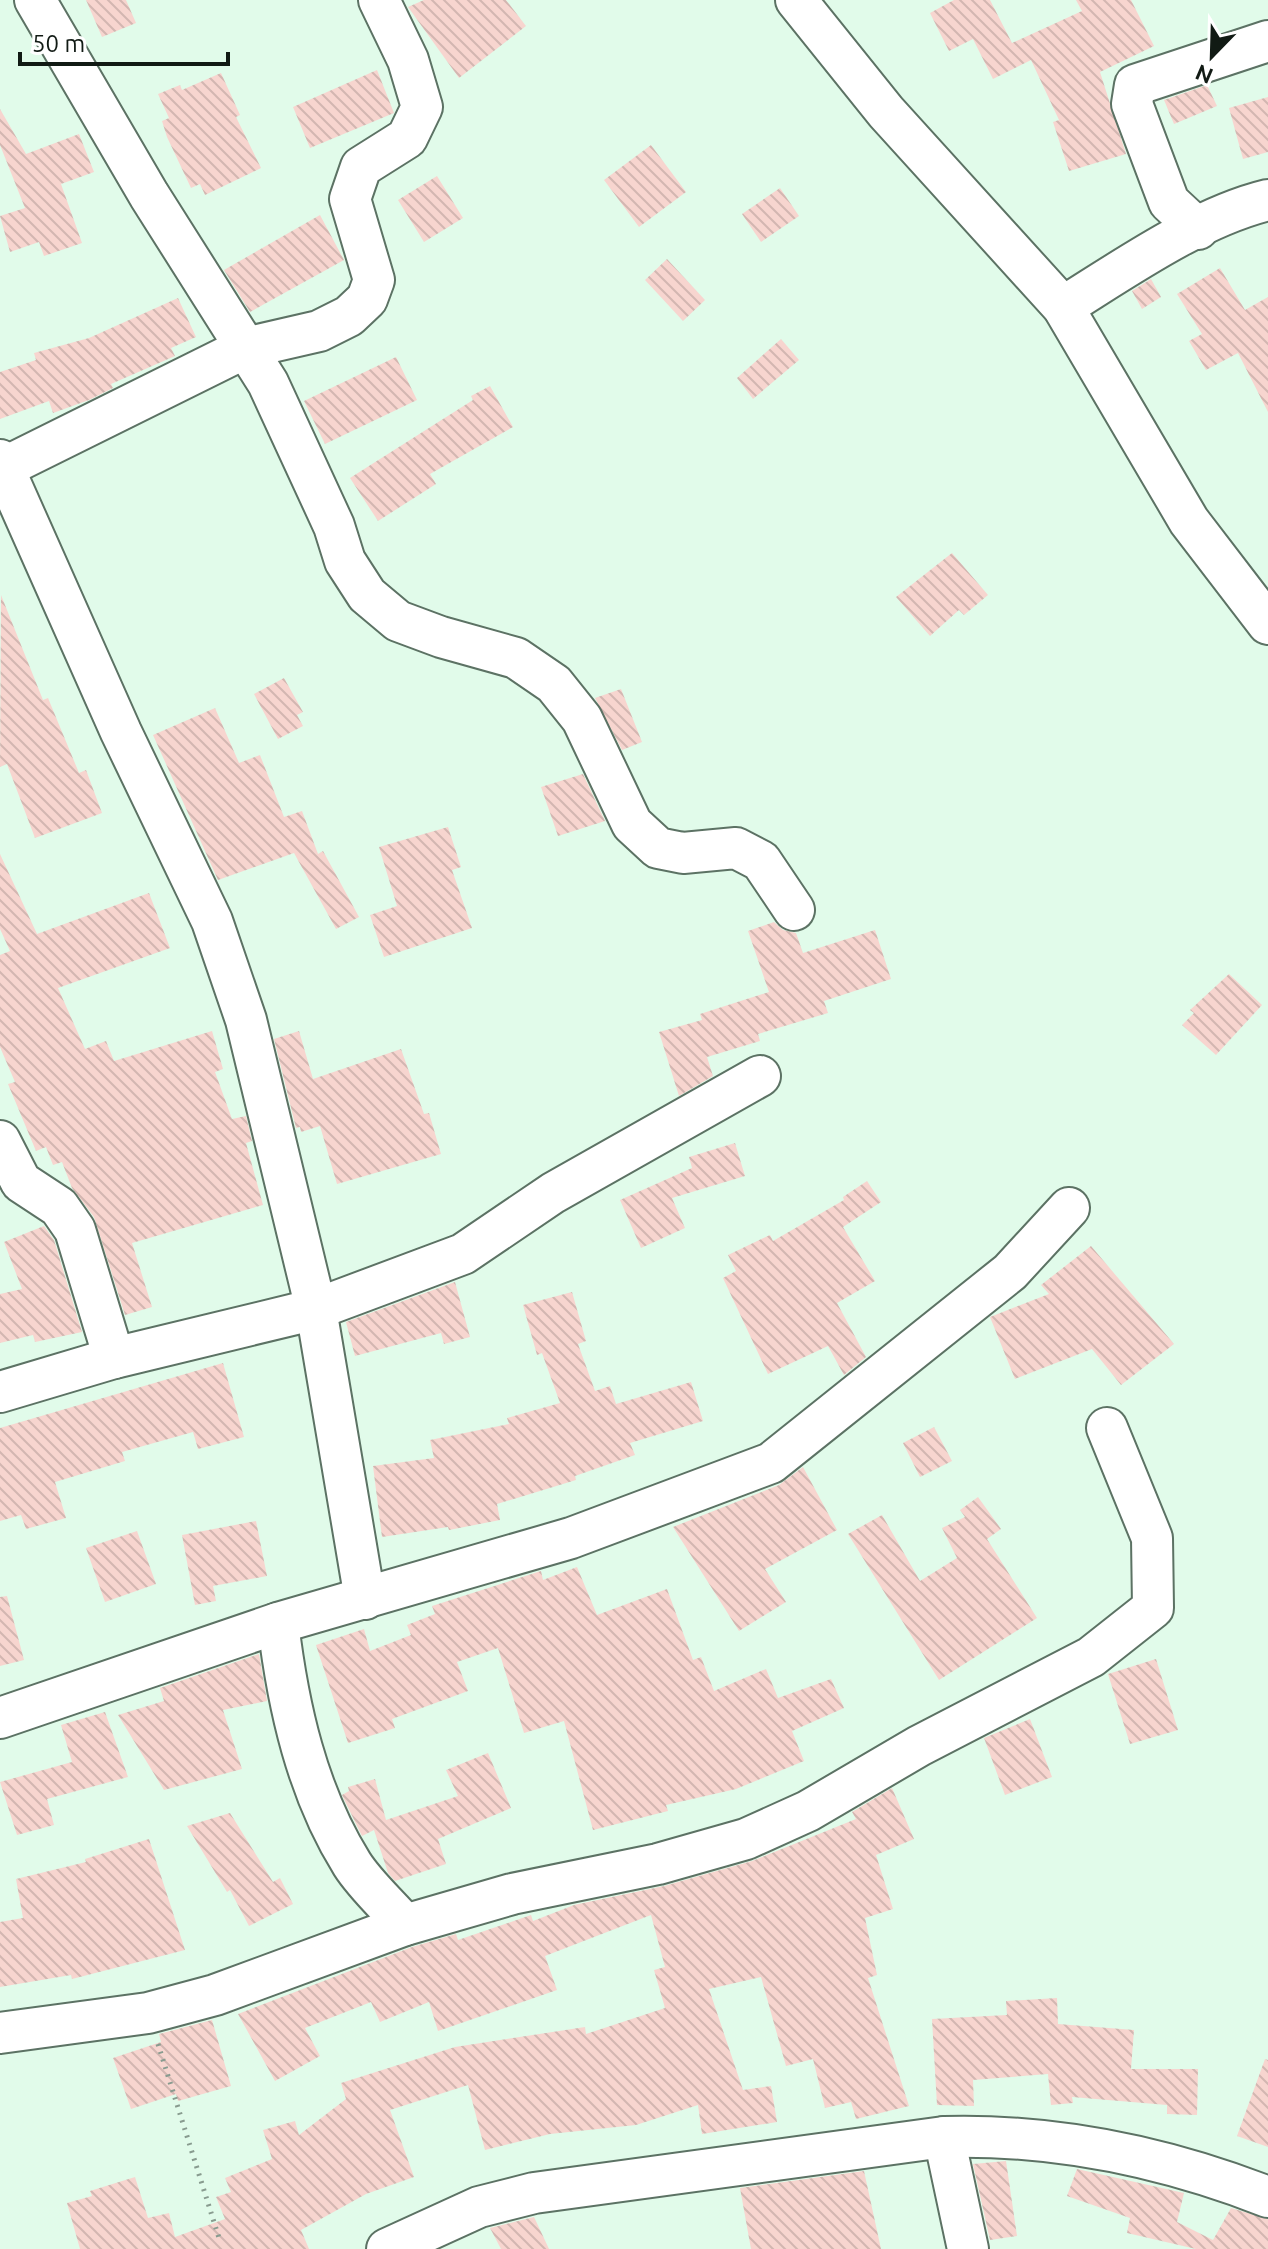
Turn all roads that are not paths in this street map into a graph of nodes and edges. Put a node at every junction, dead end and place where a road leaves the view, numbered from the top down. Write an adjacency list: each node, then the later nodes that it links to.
1 (35, 0): 8 (street)
2 (379, 0): 8 (street)
3 (796, 0): 7 (street)
4 (1268, 41): 6 (street)
5 (1268, 200): 6 (street)
6 (1198, 229): 7 (street)
7 (1063, 307): 10 (street)
8 (245, 348): 9 (street); 11 (street)
9 (2, 464): 15 (street)
10 (1268, 624)
11 (794, 910)
12 (760, 1076): 15 (street)
13 (0, 1141): 16 (street)
14 (1069, 1208): 19 (street)
15 (316, 1309): 16 (street); 19 (street)
16 (114, 1358): 17 (street)
17 (0, 1392)
18 (1107, 1428): 22 (street)
19 (365, 1599): 20 (street)
20 (278, 1623): 21 (street); 22 (street)
21 (0, 1718)
22 (405, 1925): 23 (street)
23 (0, 2033)
24 (944, 2137): 25 (street); 26 (street); 27 (street)
25 (1268, 2197)
26 (387, 2249)
27 (968, 2249)

